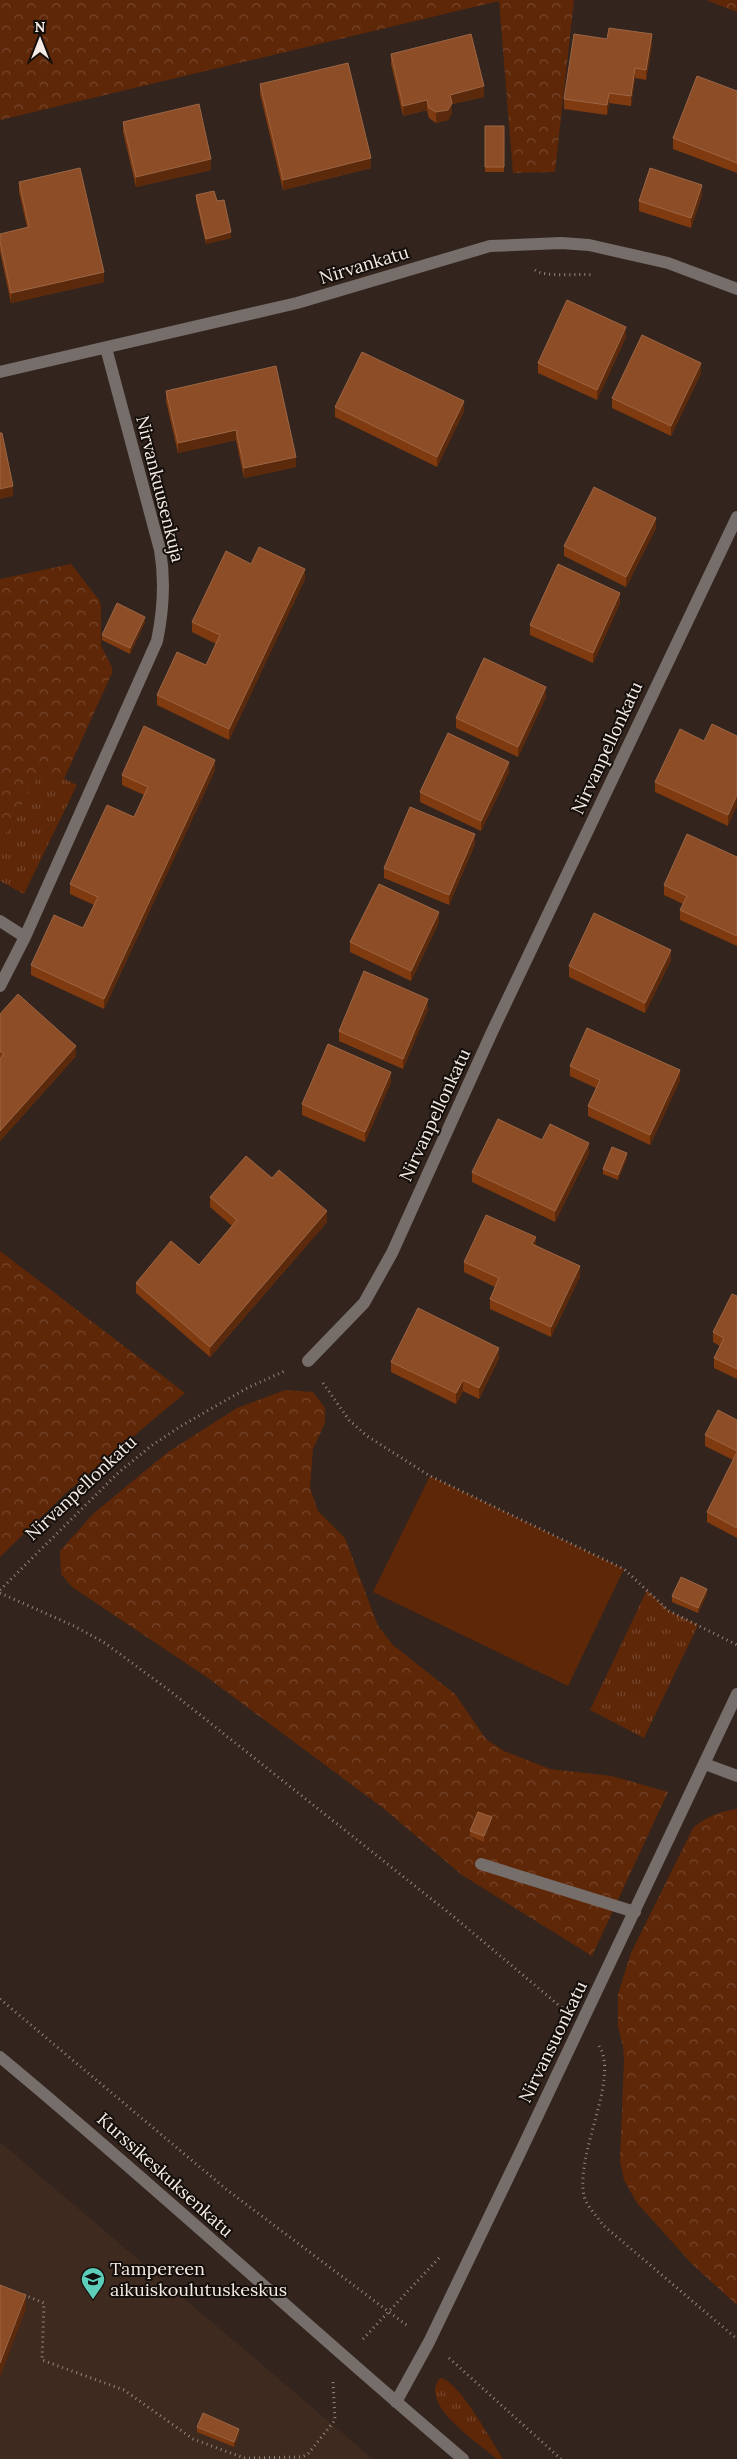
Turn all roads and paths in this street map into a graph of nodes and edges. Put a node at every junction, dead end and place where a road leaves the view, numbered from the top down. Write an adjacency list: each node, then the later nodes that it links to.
1 (505, 245): 2 (path); 3 (street, Nirvankatu); 4 (street, Nirvankatu)
2 (596, 275)
3 (737, 289)
4 (106, 348): 5 (street, Nirvankatu); 8 (street, Nirvankuusenkuja)
5 (0, 372)
6 (737, 517): 10 (street, Nirvanpellonkatu)
7 (0, 921): 8 (street)
8 (25, 937): 9 (street, Nirvankuusenkuja)
9 (0, 986)
10 (308, 1361): 11 (path, Nirvanpellonkatu); 12 (path)
11 (0, 1592): 20 (path)
12 (737, 1645)
13 (737, 1694): 14 (street, Nirvansuonkatu)
14 (705, 1764): 15 (street); 17 (street, Nirvansuonkatu)
15 (737, 1776)
16 (481, 1864): 17 (street)
17 (635, 1912): 22 (street, Nirvansuonkatu)
18 (0, 1999): 26 (path)
19 (565, 2000): 20 (path)
20 (561, 2007): 21 (path); 22 (path)
21 (556, 2016)
22 (581, 2025): 27 (path); 29 (street, Nirvansuonkatu)
23 (0, 2057): 31 (street, Kurssikeskuksenkatu)
24 (440, 2257): 26 (path)
25 (18, 2292): 30 (path)
26 (388, 2311): 28 (path); 29 (path)
27 (737, 2339)
28 (361, 2341)
29 (429, 2342): 31 (street, Nirvansuonkatu); 33 (path)
30 (335, 2378)
31 (396, 2402): 32 (street, Kurssikeskuksenkatu)
32 (463, 2459)
33 (561, 2459)

